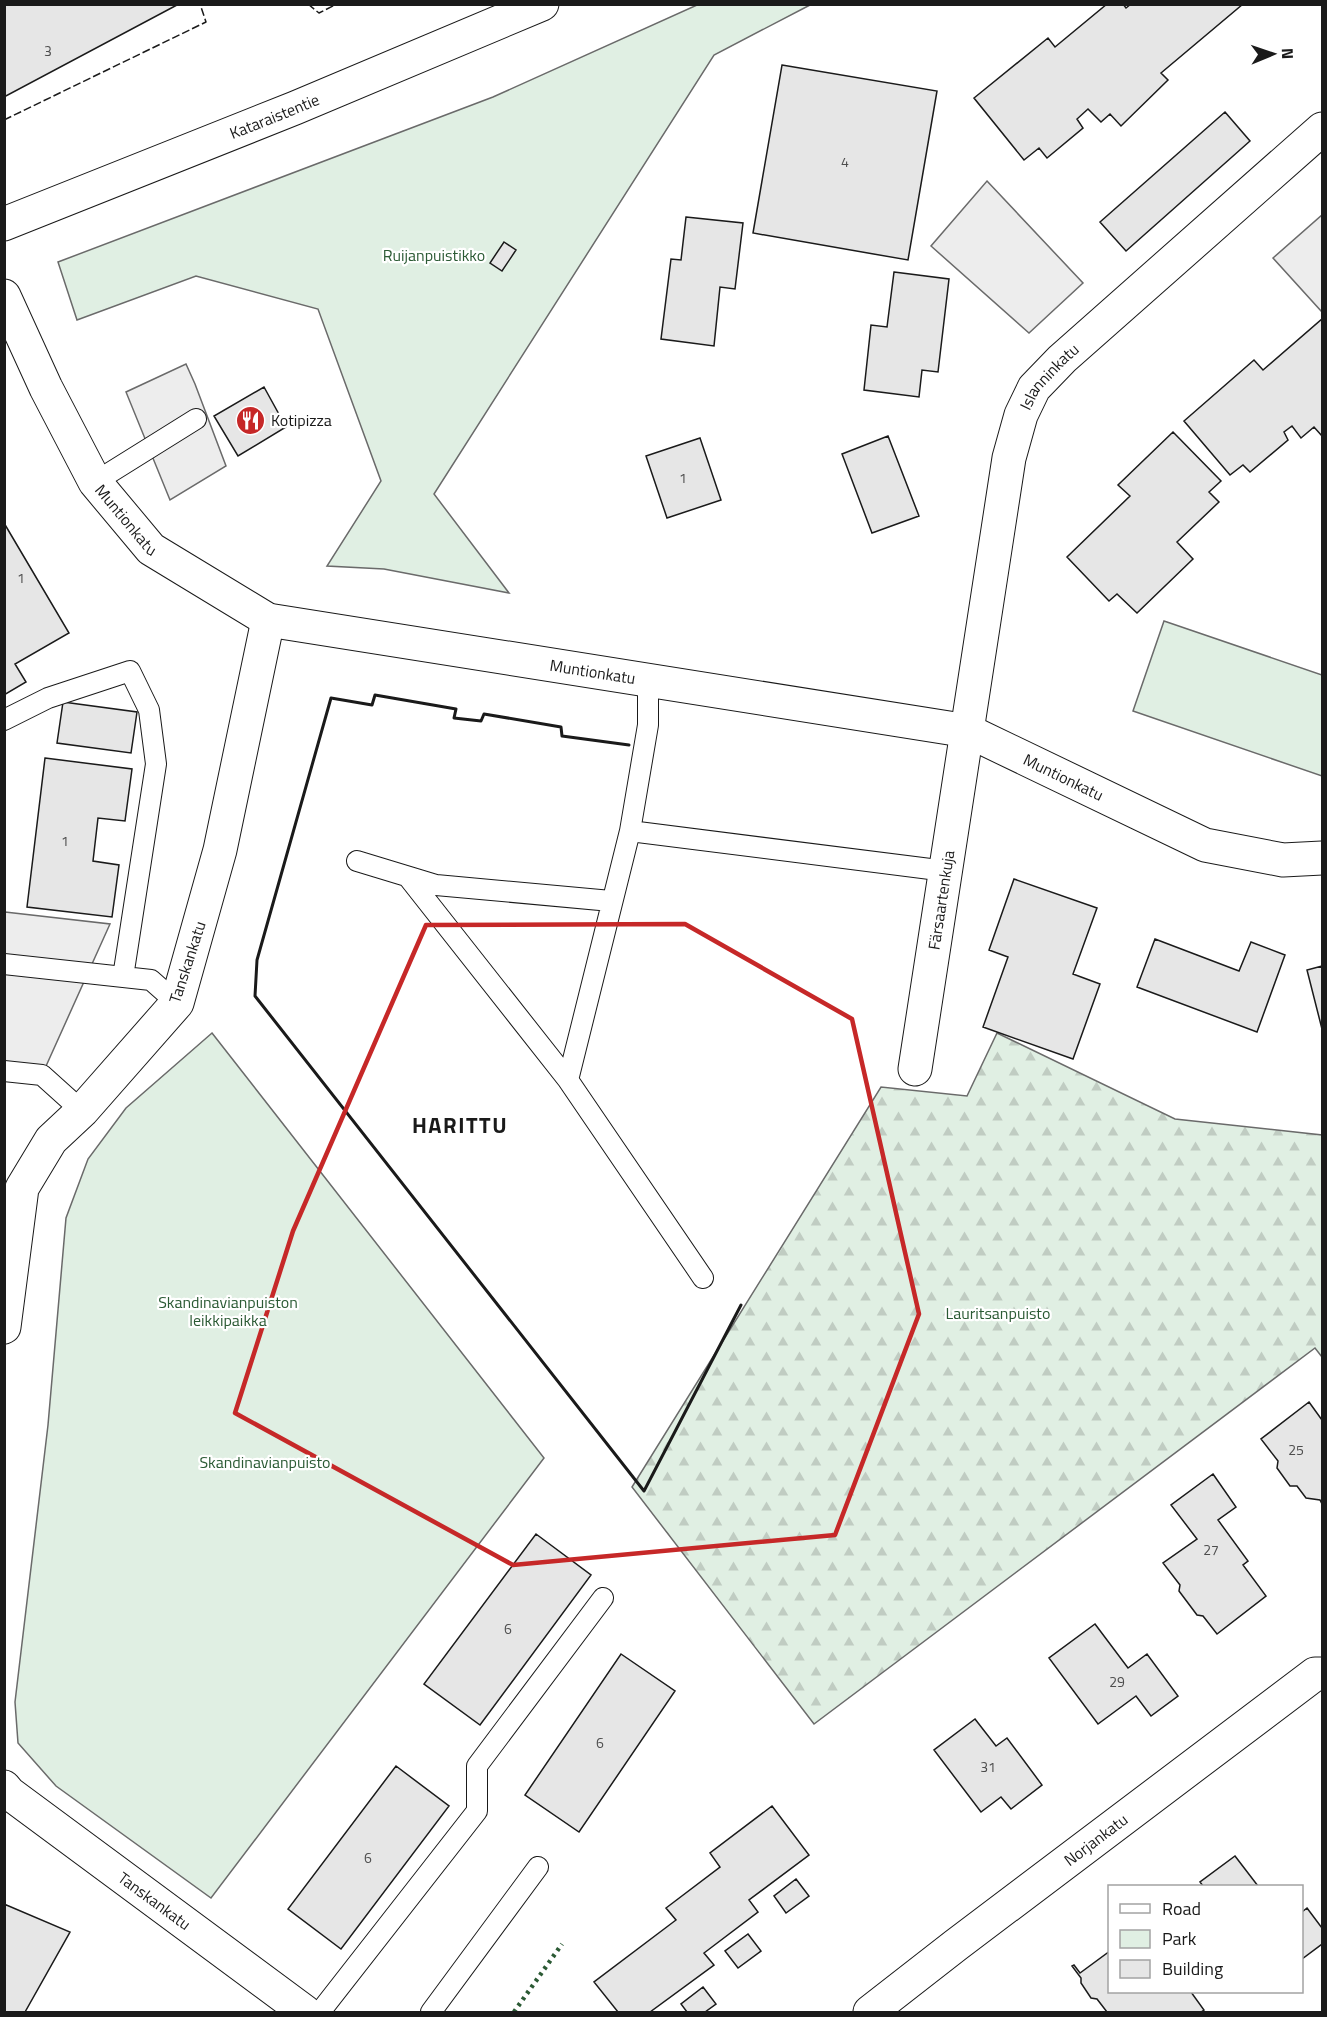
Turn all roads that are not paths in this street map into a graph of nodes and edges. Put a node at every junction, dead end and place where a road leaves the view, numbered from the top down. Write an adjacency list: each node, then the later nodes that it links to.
1 (542, 4): 3 (street, Kataraistentie)
2 (1323, 129): 10 (street, Islanninkatu)
3 (4, 224)
4 (4, 296): 6 (street, Muntionkatu)
5 (196, 419): 6 (lane)
6 (95, 482): 7 (street, Muntionkatu)
7 (268, 620): 8 (street, Muntionkatu); 19 (street, Tanskankatu)
8 (648, 681): 10 (street, Muntionkatu); 11 (lane)
9 (4, 720): 18 (lane)
10 (968, 731): 12 (street, Muntionkatu); 14 (street, Färsaartenkuja)
11 (630, 831): 14 (lane); 16 (lane)
12 (1323, 858)
13 (357, 861): 15 (lane)
14 (946, 871): 20 (street, Färsaartenkuja)
15 (408, 877): 16 (lane); 22 (lane)
16 (611, 901): 22 (lane)
17 (4, 964): 18 (lane)
18 (123, 977): 19 (lane)
19 (177, 1003): 23 (street, Tanskankatu)
20 (915, 1070)
21 (4, 1071): 23 (lane)
22 (568, 1080): 24 (lane)
23 (82, 1111): 25 (street, Tanskankatu)
24 (703, 1278)
25 (4, 1327)
26 (603, 1598): 31 (lane)
27 (1323, 1674): 33 (street, Norjankatu)
28 (4, 1787): 30 (street, Tanskankatu)
29 (538, 1867): 32 (lane)
30 (305, 2013)
31 (320, 2013)
32 (431, 2013)
33 (870, 2013)

